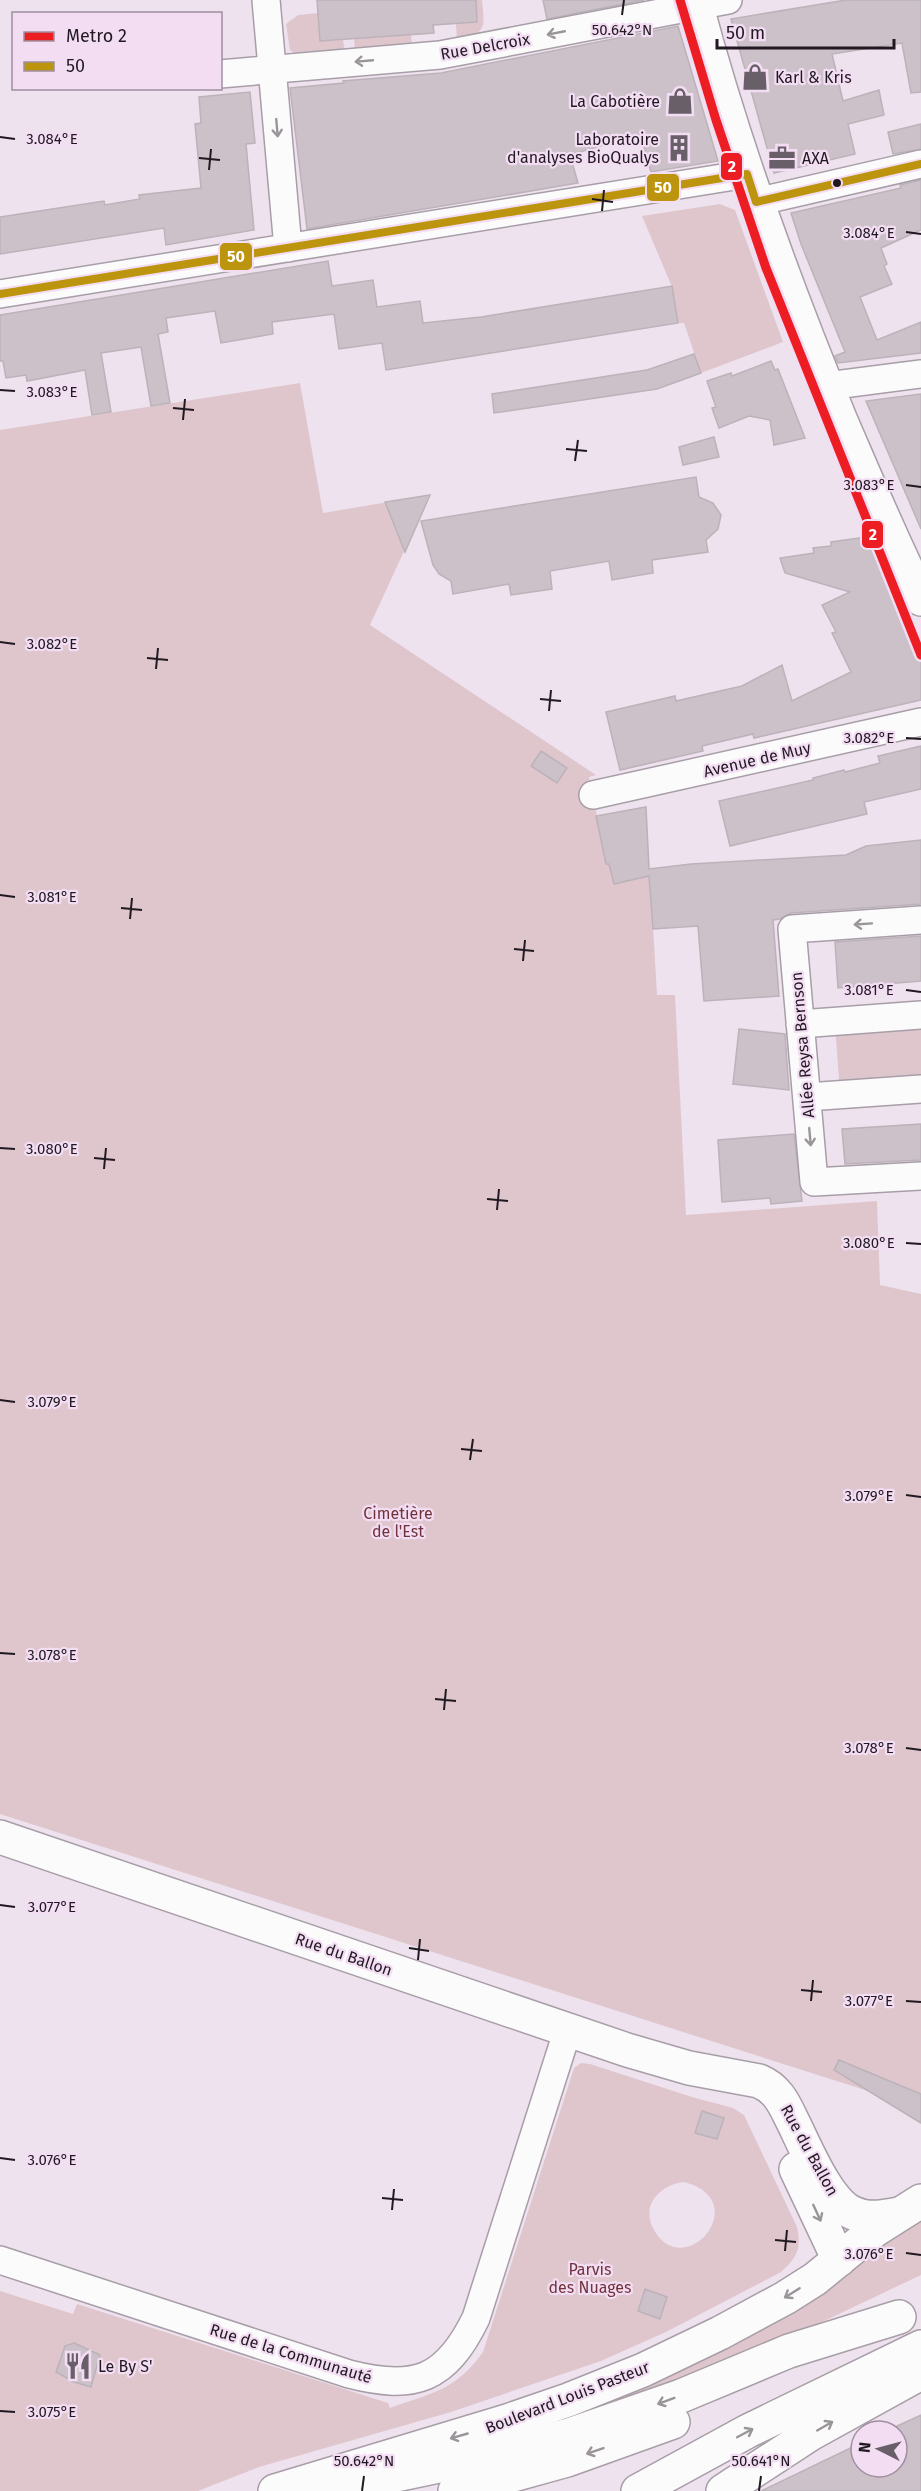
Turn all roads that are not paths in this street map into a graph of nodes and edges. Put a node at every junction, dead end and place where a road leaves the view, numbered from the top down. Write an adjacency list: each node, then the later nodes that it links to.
1 (266, 0): 4 (street)
2 (728, 0): 3 (street, Rue Delcroix)
3 (696, 3): 4 (street, Rue Delcroix, one-way to 4); 7 (main road)
4 (272, 69): 5 (street, Rue Delcroix); 8 (street, one-way to 8)
5 (222, 74)
6 (921, 164): 7 (street)
7 (751, 188): 8 (street); 11 (main road)
8 (288, 248): 9 (street)
9 (0, 294)
10 (921, 374): 11 (street)
11 (827, 386): 12 (main road)
12 (921, 599)
13 (921, 722): 14 (street, Avenue de Muy)
14 (593, 795)
15 (921, 920): 17 (street, Allée Reysa Bernson, one-way to 17)
16 (921, 1015): 17 (street)
17 (800, 1024): 19 (street, Allée Reysa Bernson)
18 (921, 1089): 19 (street)
19 (807, 1097): 20 (street, Allée Reysa Bernson, one-way to 20)
20 (921, 1176)
21 (0, 1837): 22 (main road, Rue du Ballon)
22 (567, 2029): 23 (main road, Rue du Ballon); 25 (street, Rue de la Communauté)
23 (689, 2068): 24 (main road, Rue du Ballon); 26 (main road, Rue du Ballon, one-way to 26)
24 (910, 2208): 26 (main road, Boulevard Louis Pasteur)
25 (0, 2260)
26 (839, 2260): 30 (main road, Boulevard Louis Pasteur, one-way to 30)
27 (910, 2312): 31 (main road, one-way to 31); 32 (main road, one-way to 32)
28 (921, 2347): 33 (main road, one-way to 28)
29 (921, 2373): 34 (main road, one-way to 29)
30 (275, 2491)
31 (320, 2491)
32 (455, 2491)
33 (638, 2491)
34 (723, 2491)

